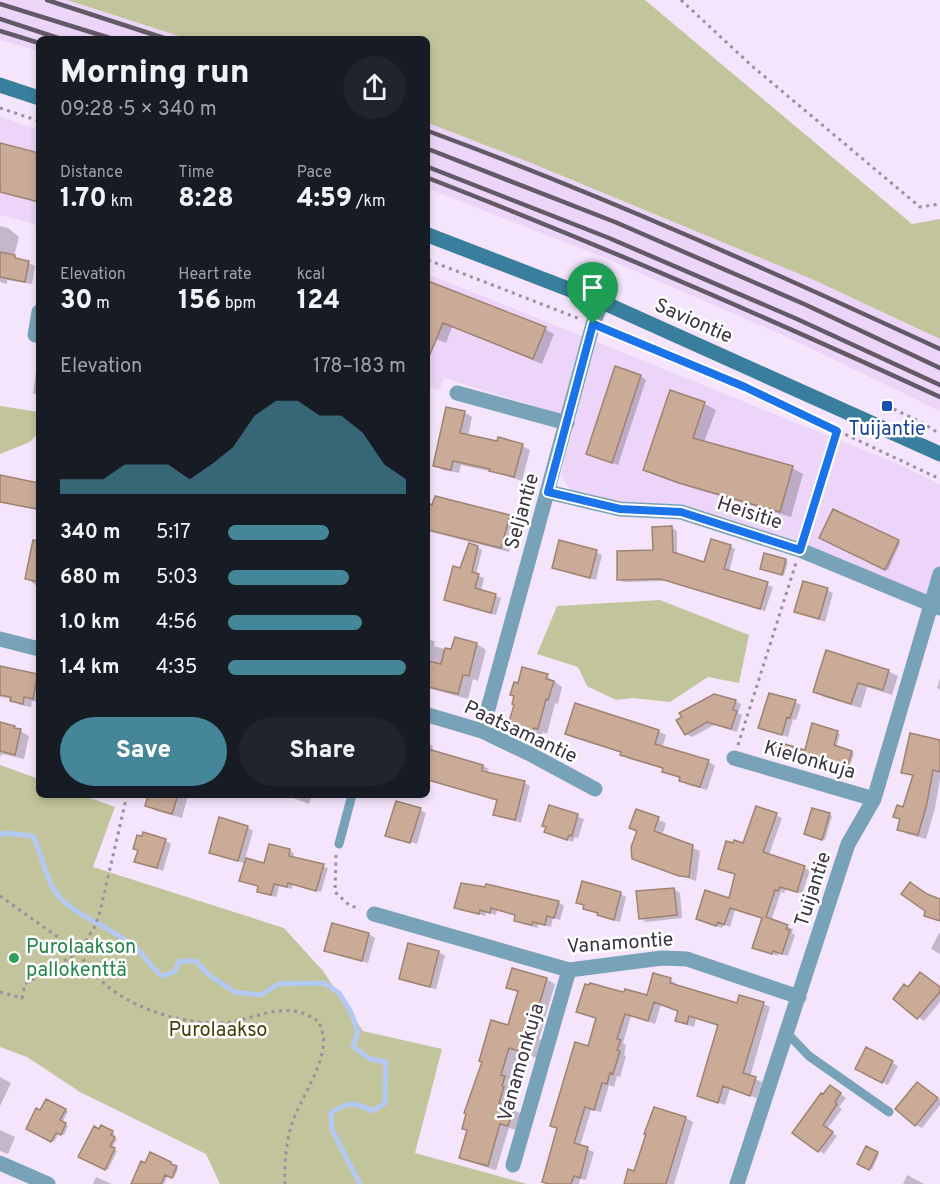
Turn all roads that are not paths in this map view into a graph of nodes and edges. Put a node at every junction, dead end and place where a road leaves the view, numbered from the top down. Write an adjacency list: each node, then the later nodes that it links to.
1 (0, 85): 2 (main road)
2 (36, 97)
3 (430, 236): 4 (main road, Saviontie)
4 (602, 302): 8 (street, Seljantie); 9 (main road, Saviontie)
5 (36, 329): 6 (street)
6 (35, 335)
7 (457, 393): 8 (street)
8 (567, 423): 10 (street, Seljantie)
9 (940, 454)
10 (548, 492): 12 (street, Heisitie); 16 (street, Seljantie)
11 (940, 574): 12 (street, Tuijantie)
12 (936, 606): 20 (street, Tuijantie)
13 (0, 639): 14 (street)
14 (36, 648)
15 (430, 716): 16 (street, Paatsamantie)
16 (482, 731): 18 (street, Paatsamantie)
17 (734, 758): 20 (street, Kielonkuja)
18 (595, 789)
19 (351, 798): 21 (lane)
20 (874, 799): 24 (street, Tuijantie)
21 (339, 844)
22 (374, 914): 23 (street, Vanamontie)
23 (569, 970): 24 (street, Vanamontie); 28 (street, Vanamonkuja)
24 (799, 997): 25 (street, Tuijantie)
25 (787, 1033): 26 (lane); 30 (street, Tuijantie)
26 (889, 1112)
27 (0, 1163): 29 (street)
28 (513, 1165)
29 (48, 1184)
30 (737, 1184)

